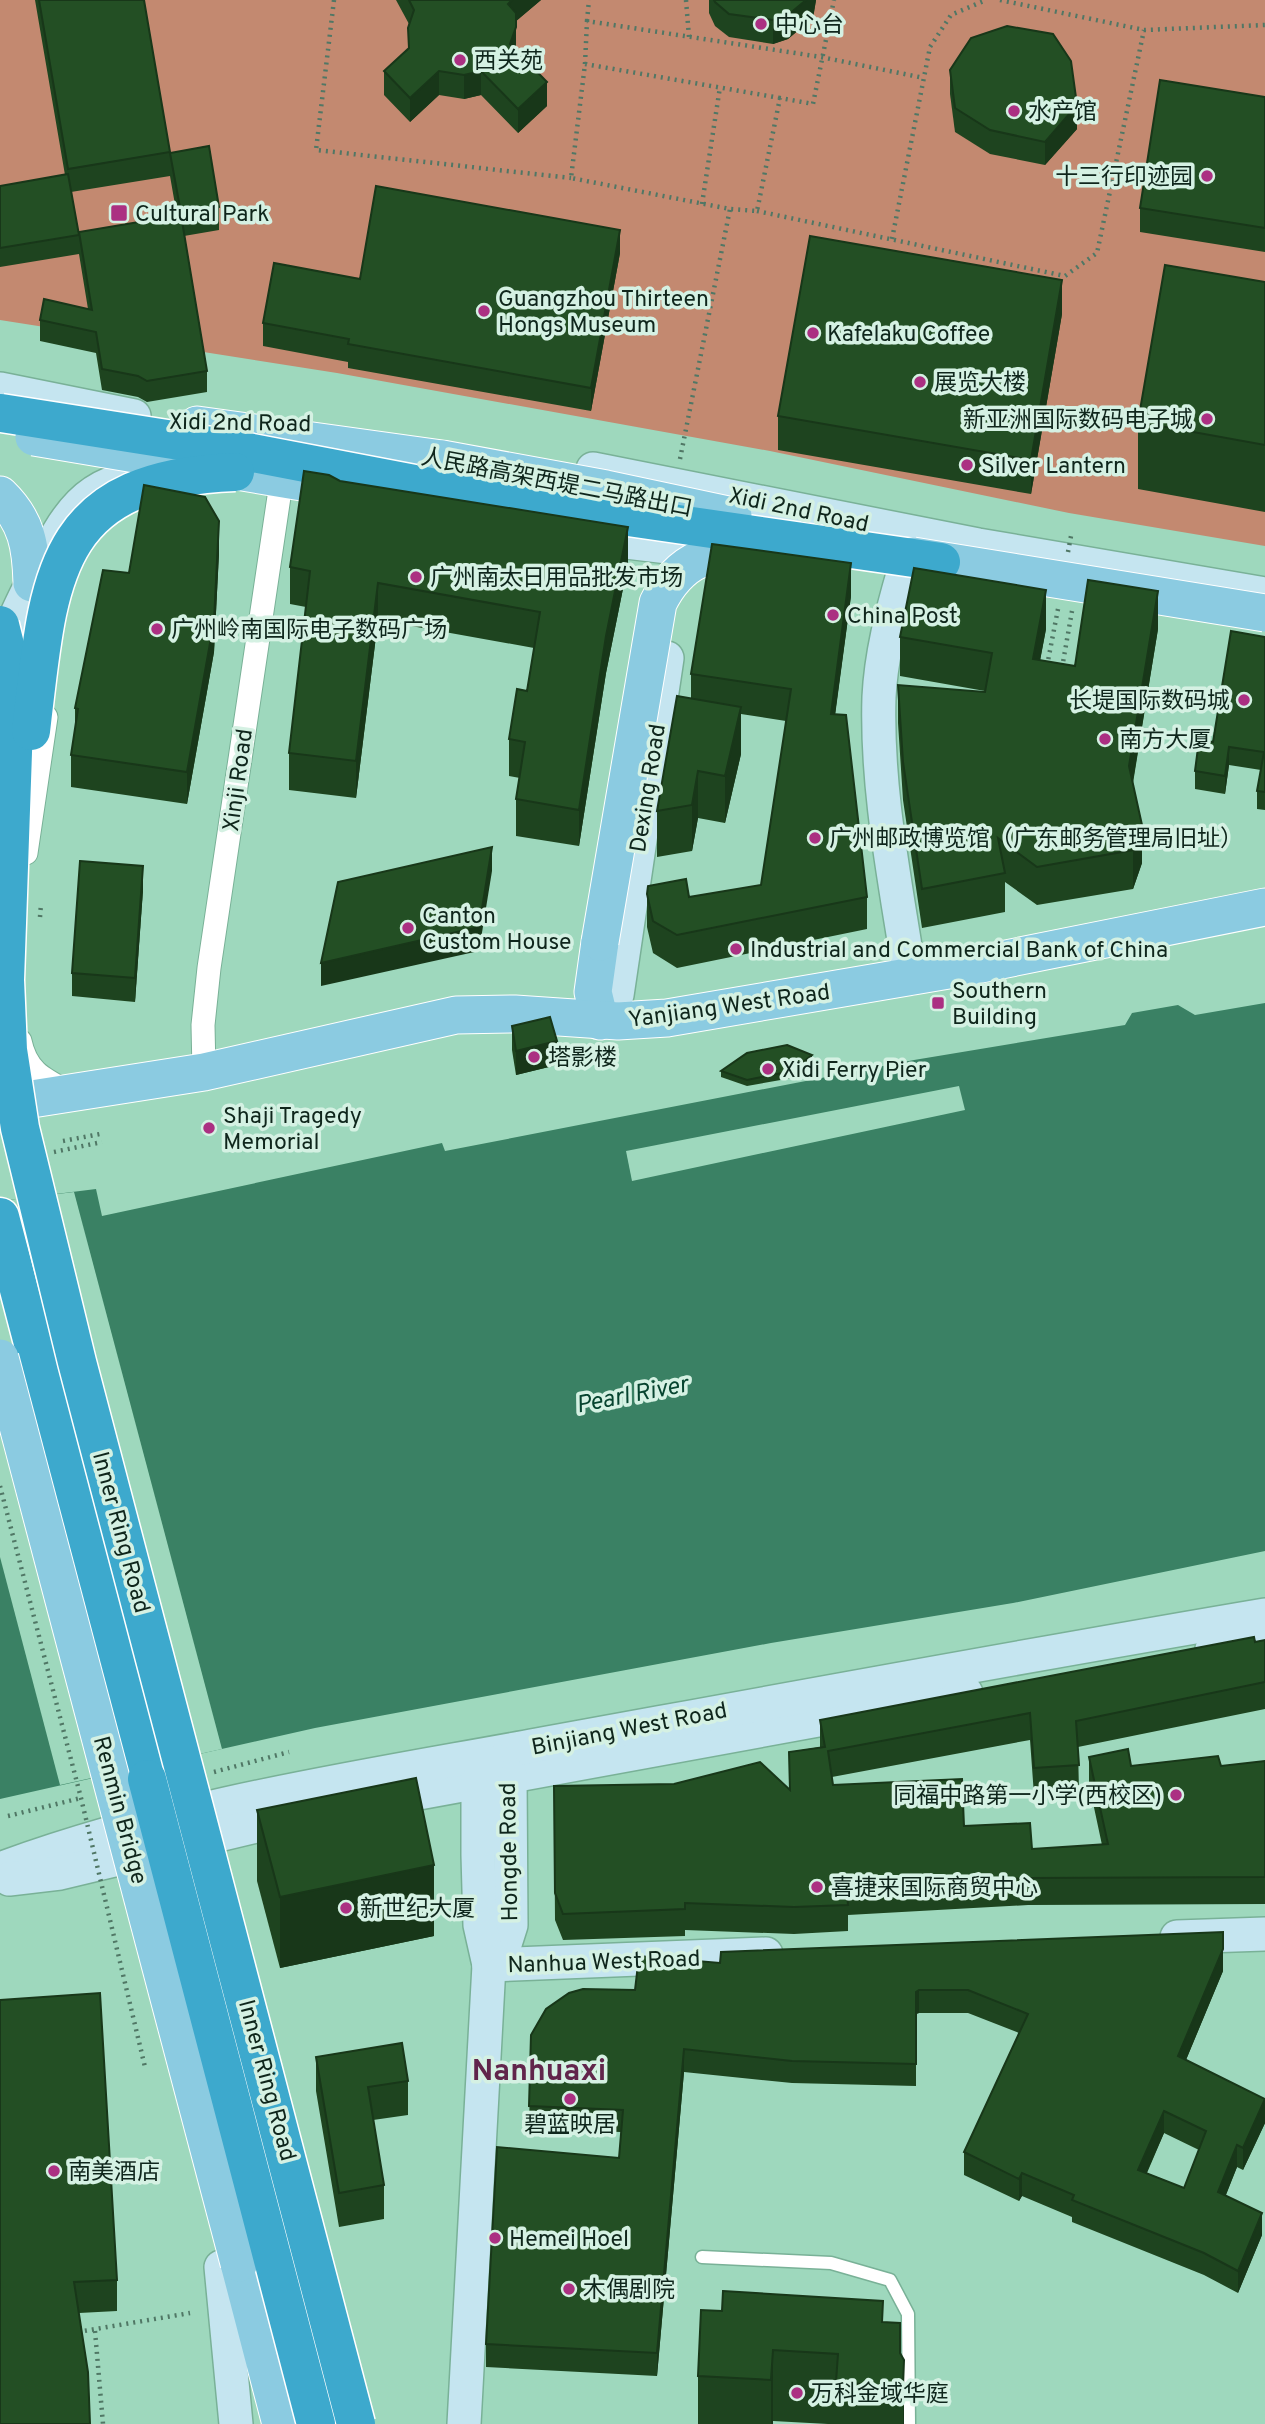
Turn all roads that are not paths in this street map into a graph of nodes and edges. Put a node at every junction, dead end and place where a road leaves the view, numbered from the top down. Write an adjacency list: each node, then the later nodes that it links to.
1 (0, 388): 3 (main road, Xidi 2nd Road)
2 (0, 413): 12 (highway, bridge)
3 (170, 422): 8 (main road); 9 (main road, Xidi 2nd Road); 12 (main road, 人民路高架西堤二马路出口, bridge)
4 (0, 431): 5 (main road, bridge)
5 (232, 477): 6 (main road, Xidi 2nd Road); 10 (main road, bridge); 14 (main road, Xidi 2nd Road); 22 (highway, bridge); 27 (street)
6 (280, 490): 11 (main road, Xidi 2nd Road); 26 (street, Xinji Road)
7 (0, 495): 14 (main road)
8 (638, 509): 9 (main road); 11 (main road)
9 (797, 510): 15 (main road, Xidi 2nd Road)
10 (771, 547): 12 (main road, bridge); 24 (main road, bridge)
11 (686, 550): 13 (main road, Xidi 2nd Road); 24 (main road, Dexing Road)
12 (941, 562): 16 (main road, bridge)
13 (904, 571): 18 (main road, Xidi 2nd Road); 23 (main road)
14 (32, 583): 19 (main road, Xidi 2nd Road); 20 (main road)
15 (1265, 594)
16 (1265, 612)
17 (0, 625): 22 (highway, Inner Ring Road, bridge)
18 (1265, 631)
19 (0, 674)
20 (0, 767)
21 (1265, 907): 23 (main road, Yanjiang West Road)
22 (7, 931): 48 (highway, Inner Ring Road, bridge)
23 (910, 978): 24 (main road, Yanjiang West Road)
24 (600, 1021): 26 (main road, Yanjiang West Road)
25 (0, 1055): 27 (main road)
26 (204, 1072): 27 (main road, Yanjiang West Road)
27 (66, 1091): 28 (main road, Yanjiang West Road)
28 (4, 1103)
29 (0, 1217): 47 (highway, Inner Ring Road, bridge)
30 (0, 1358): 42 (main road, Renmin Bridge, bridge)
31 (0, 1415): 42 (main road, Renmin Bridge)
32 (1265, 1615): 34 (main road, Binjiang West Road)
33 (1265, 1640): 34 (main road, Binjiang West Road)
34 (493, 1770): 35 (main road, Binjiang West Road); 36 (main road, Binjiang West Road); 40 (main road, Hongde Road)
35 (0, 1869)
36 (0, 1880)
37 (1265, 1934): 38 (main road)
38 (1152, 1937)
39 (801, 1953): 40 (main road, Nanhua West Road)
40 (489, 1965): 49 (main road, Hongde Road)
41 (702, 2257): 50 (lane)
42 (230, 2265): 43 (main road); 44 (main road); 45 (main road); 46 (main road)
43 (236, 2424)
44 (265, 2424)
45 (282, 2424)
46 (299, 2424)
47 (316, 2424)
48 (356, 2424)
49 (464, 2424)
50 (909, 2424)

